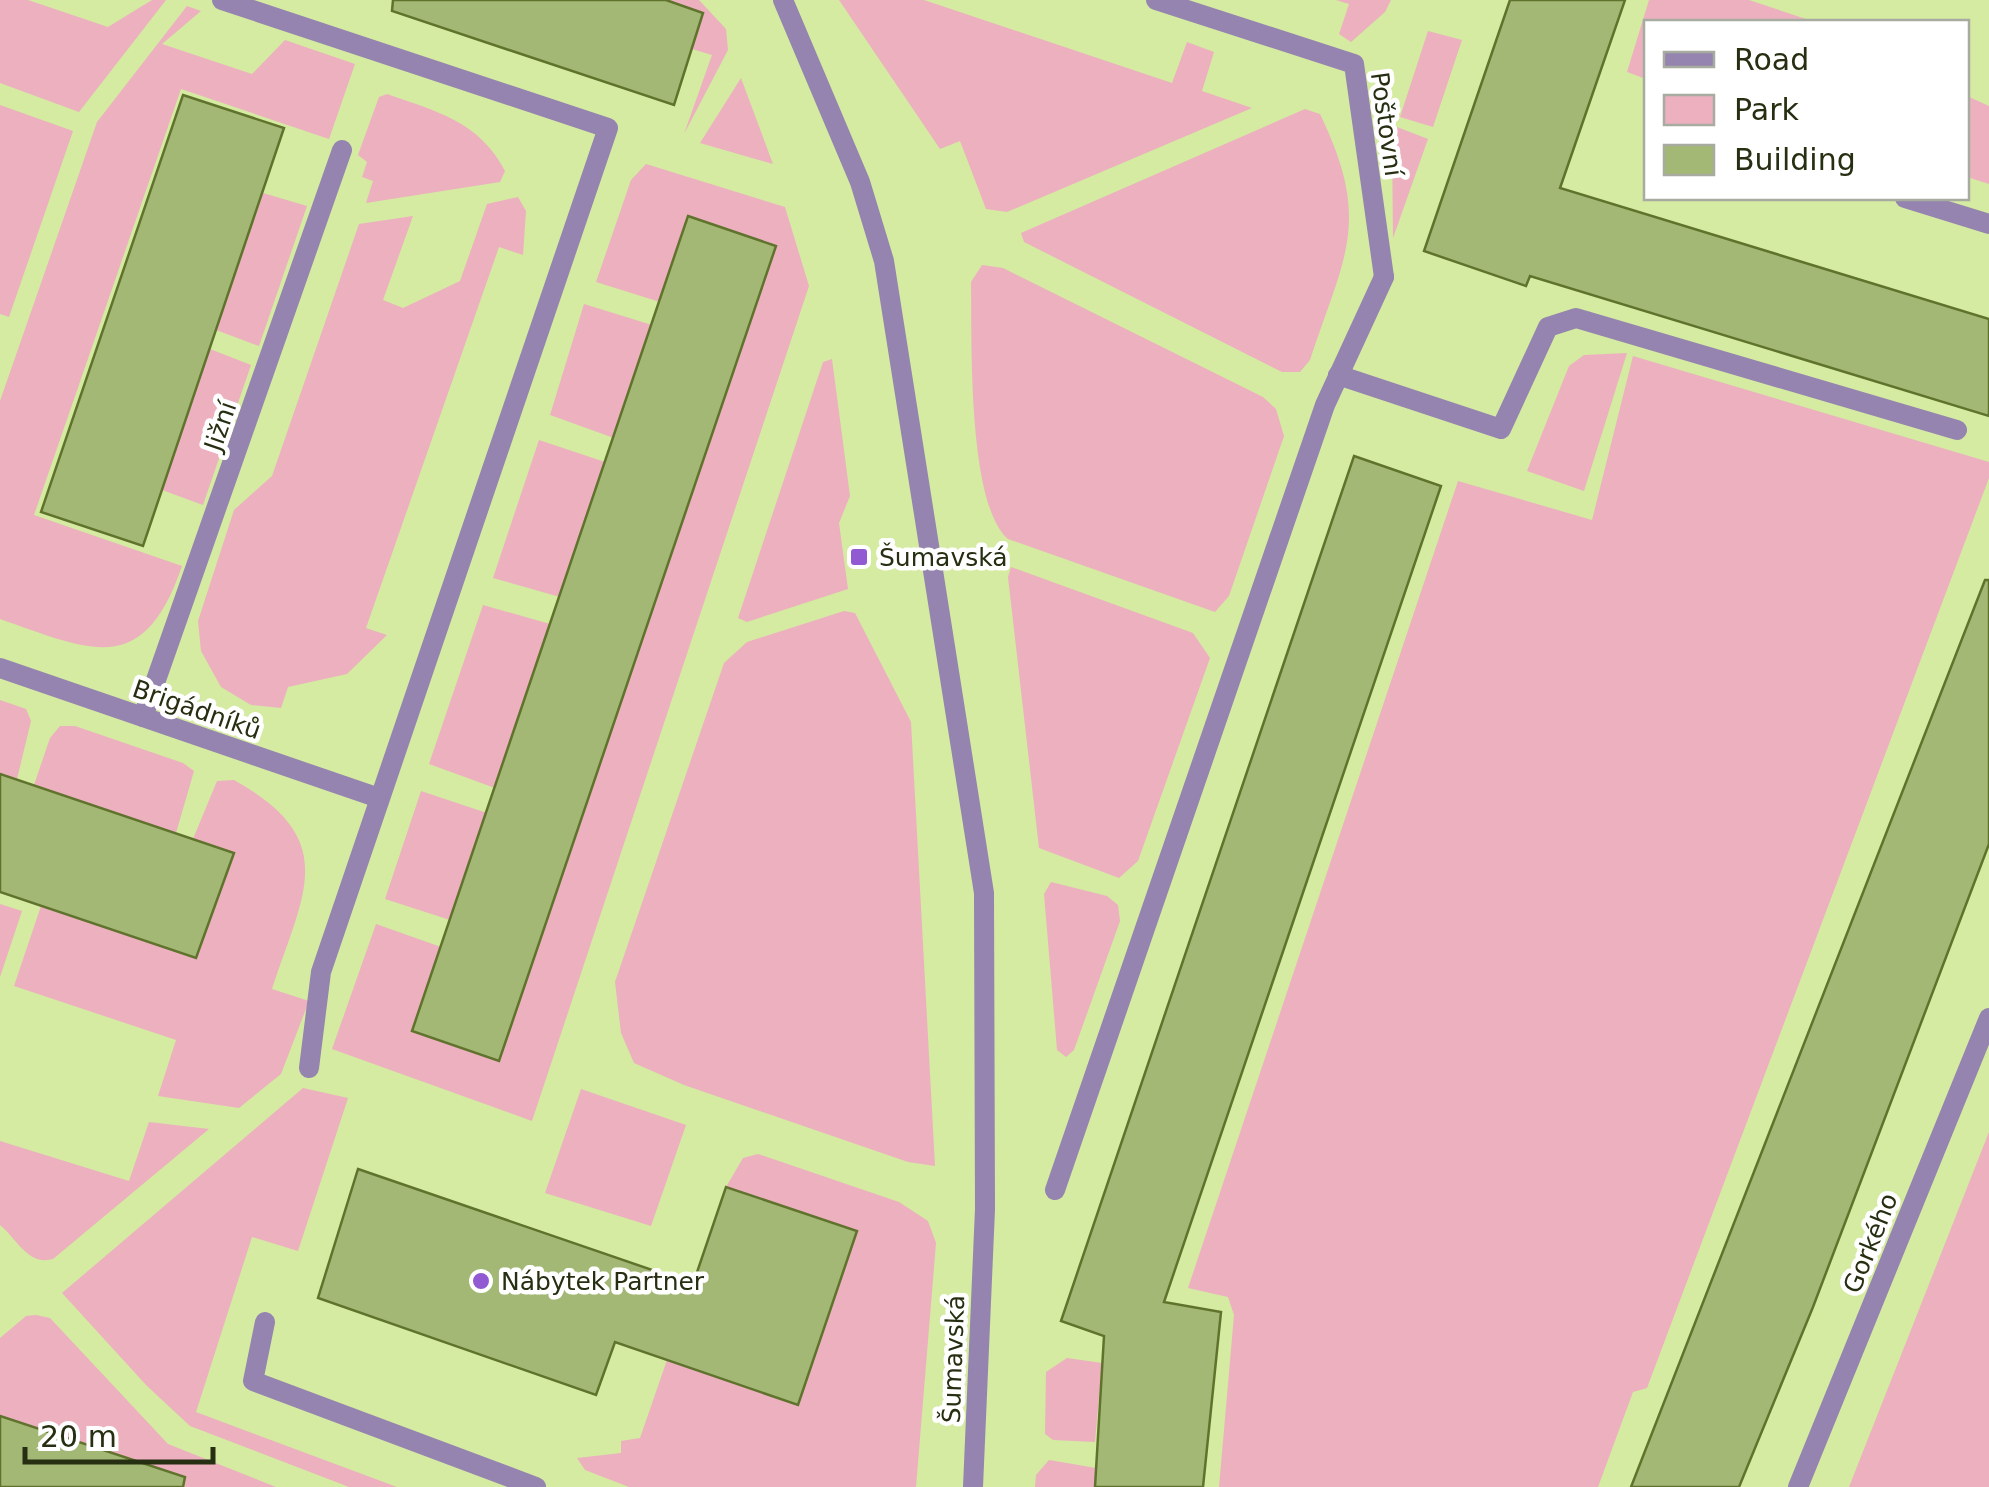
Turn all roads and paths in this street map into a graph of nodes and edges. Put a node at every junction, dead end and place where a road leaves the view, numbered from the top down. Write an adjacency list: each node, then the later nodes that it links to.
1 (222, 0): 11 (street)
2 (783, 0): 17 (street, Šumavská)
3 (1156, 0): 7 (street, Poštovní)
4 (342, 150): 10 (street, Jižní)
5 (1911, 200): 6 (street)
6 (1989, 224)
7 (1338, 375): 8 (street); 14 (street)
8 (1957, 430)
9 (0, 668): 10 (street, Brigádníků)
10 (143, 717): 11 (street, Brigádníků)
11 (379, 798): 13 (street)
12 (1989, 1018): 18 (street, Gorkého)
13 (309, 1068)
14 (1055, 1190)
15 (265, 1322): 16 (street)
16 (536, 1487)
17 (973, 1487)
18 (1798, 1487)

